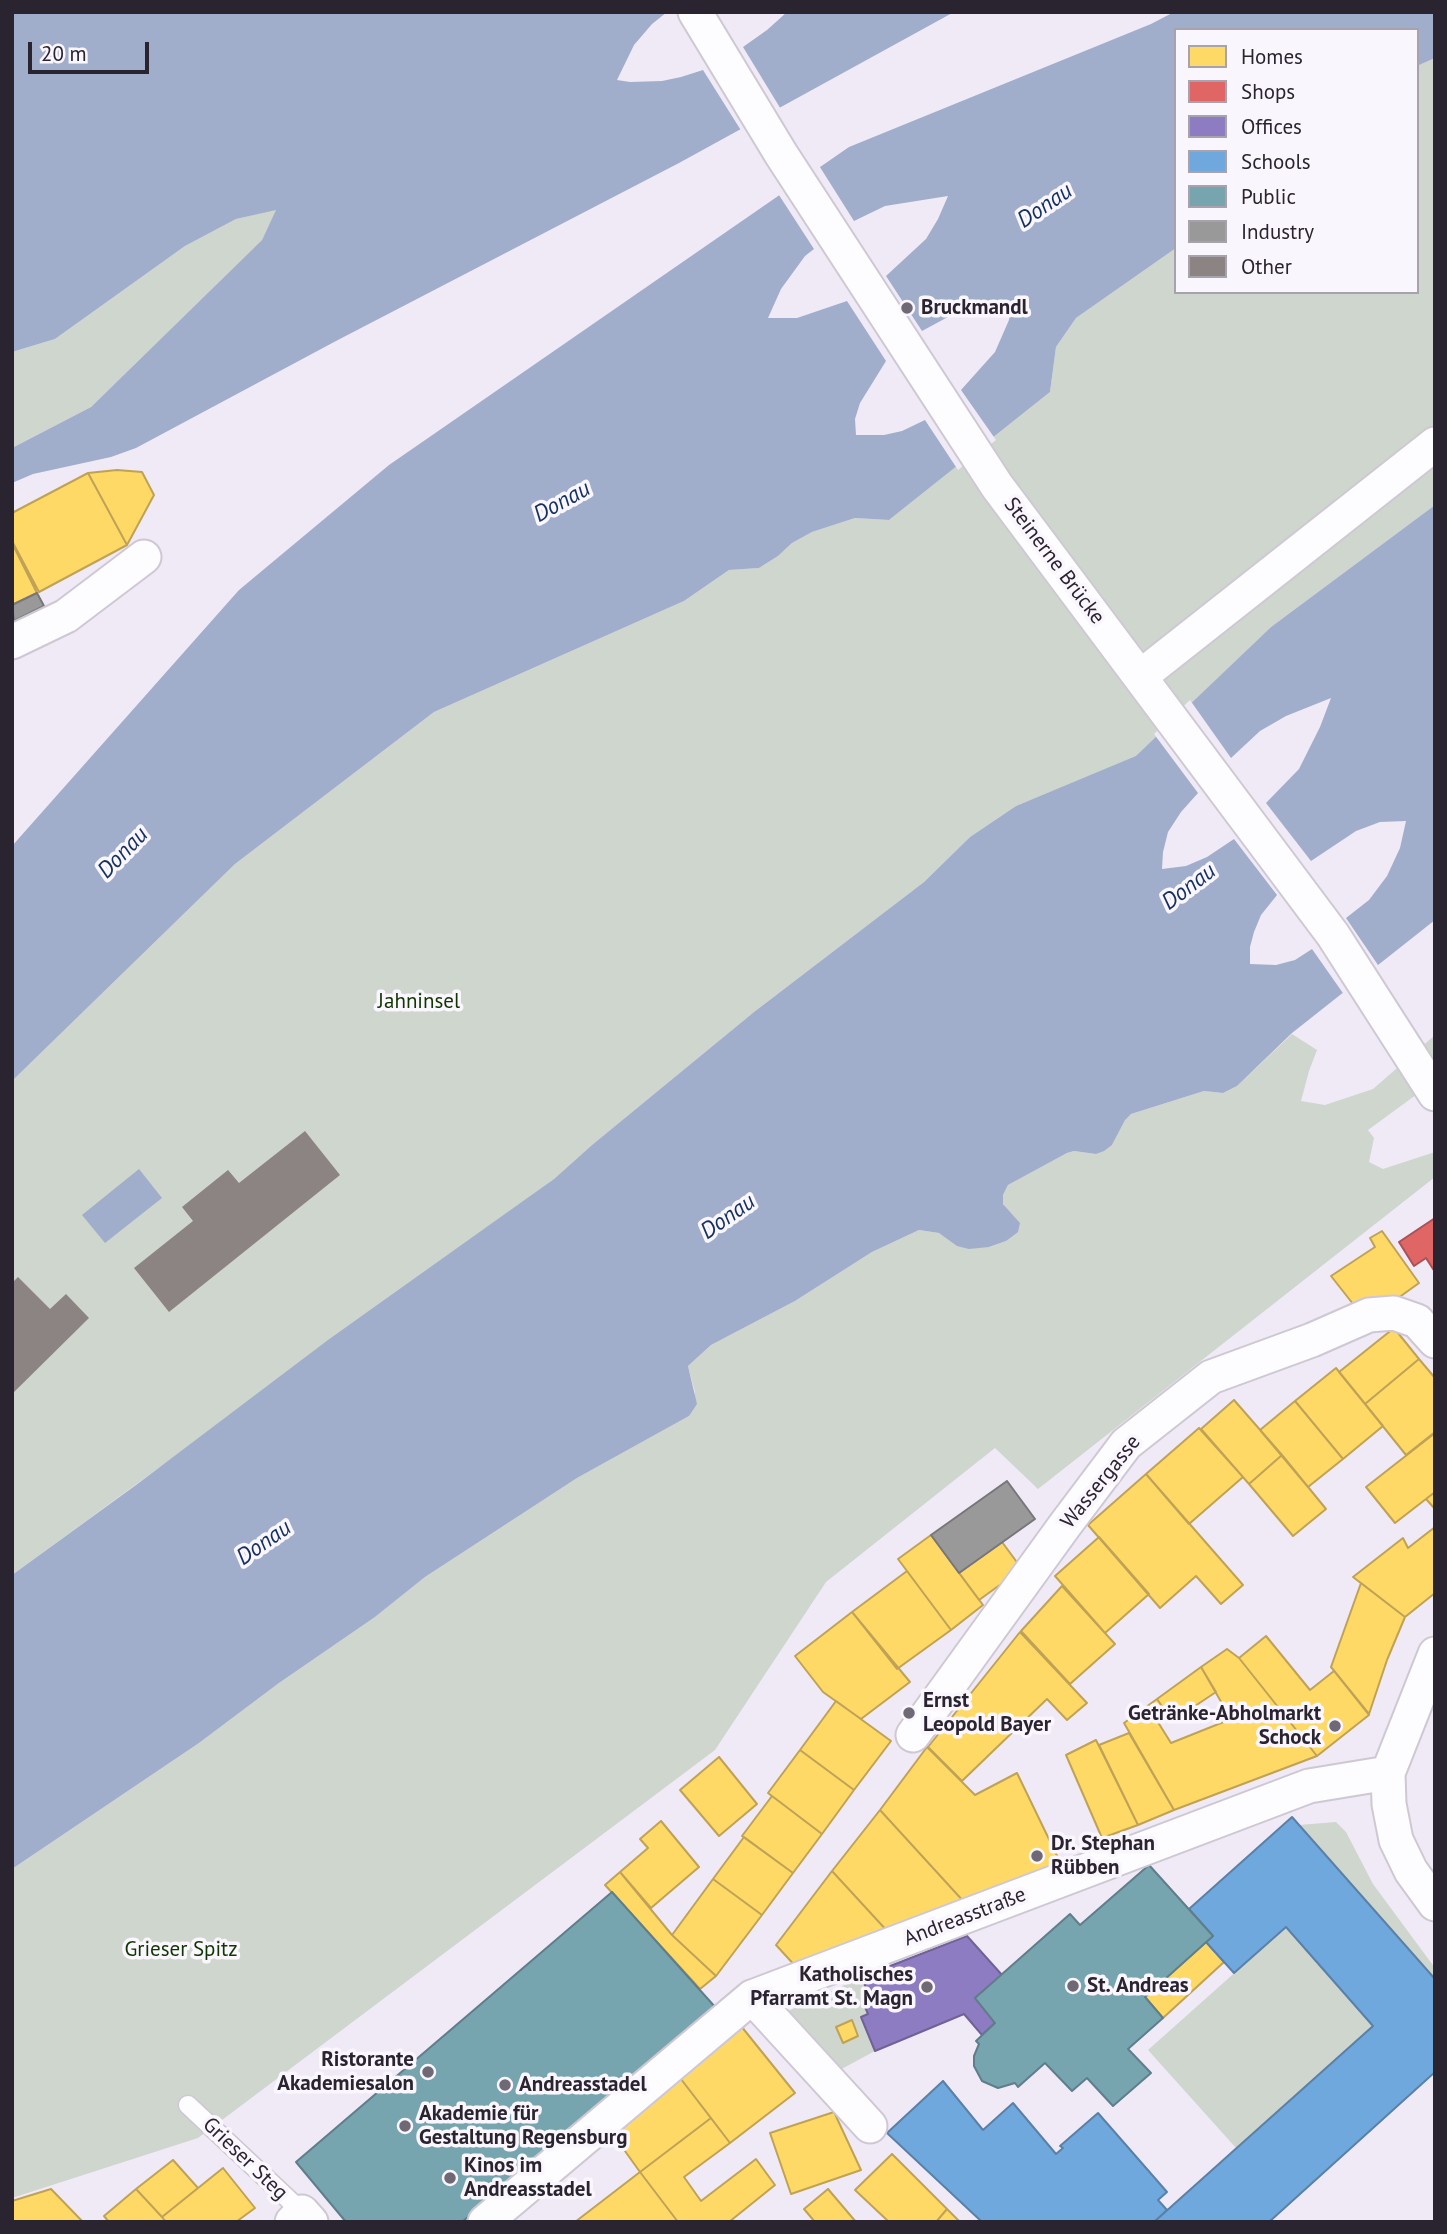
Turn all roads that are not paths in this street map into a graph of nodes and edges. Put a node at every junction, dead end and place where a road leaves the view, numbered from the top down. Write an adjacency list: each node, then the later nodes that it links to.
1 (695, 12): 5 (street, Steinerne Brücke)
2 (1435, 444): 5 (street)
3 (144, 557): 4 (street)
4 (12, 642)
5 (1141, 676): 6 (street, Steinerne Brücke)
6 (1435, 1094)
7 (1435, 1341): 9 (street, Wassergasse)
8 (1435, 1654): 10 (street)
9 (913, 1735)
10 (1388, 1773): 11 (street); 12 (street, Andreasstraße)
11 (1435, 1904)
12 (752, 1997): 14 (street); 16 (street, Andreasstraße)
13 (188, 2105): 15 (lane, Grieser Steg)
14 (870, 2126)
15 (302, 2219)
16 (485, 2222)

